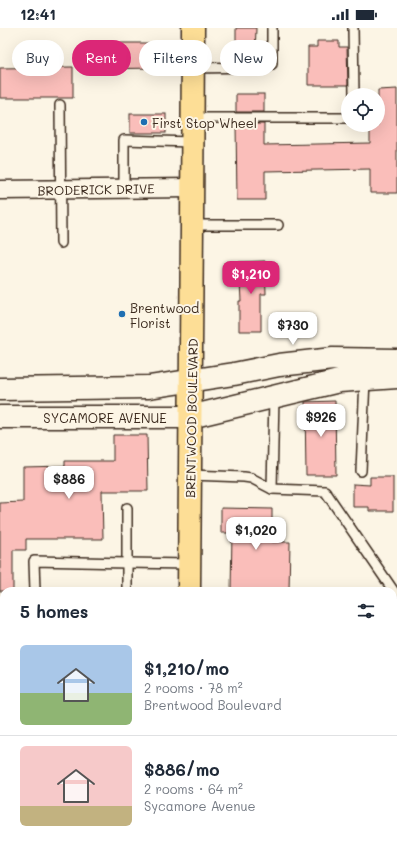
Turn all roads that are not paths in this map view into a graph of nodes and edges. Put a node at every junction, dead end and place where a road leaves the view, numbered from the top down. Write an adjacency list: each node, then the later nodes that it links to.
1 (193, 28): 4 (main road, BRENTWOOD BOULEVARD)
2 (272, 28): 5 (lane)
3 (353, 28): 7 (lane)
4 (193, 40)
5 (212, 68)
6 (193, 76): 9 (main road, BRENTWOOD BOULEVARD)
7 (354, 88)
8 (60, 105): 14 (lane)
9 (192, 118): 10 (lane); 11 (main road, BRENTWOOD BOULEVARD)
10 (341, 118)
11 (192, 142): 12 (lane); 13 (main road, BRENTWOOD BOULEVARD)
12 (124, 188): 13 (street, BRODERICK DRIVE); 14 (street, BRODERICK DRIVE)
13 (192, 188): 16 (main road, BRENTWOOD BOULEVARD)
14 (61, 189): 15 (street, BRODERICK DRIVE); 18 (lane)
15 (0, 190)
16 (192, 225): 17 (lane); 22 (main road, BRENTWOOD BOULEVARD)
17 (278, 225)
18 (61, 243)
19 (397, 360): 22 (street)
20 (397, 377): 21 (street, SYCAMORE AVENUE)
21 (365, 379): 24 (street, SYCAMORE AVENUE); 27 (lane)
22 (191, 381): 23 (street); 26 (main road, BRENTWOOD BOULEVARD)
23 (0, 389)
24 (274, 396): 26 (street, SYCAMORE AVENUE); 29 (lane)
25 (0, 416): 26 (street, SYCAMORE AVENUE)
26 (190, 417): 28 (main road, BRENTWOOD BOULEVARD)
27 (361, 471)
28 (190, 475): 29 (lane); 32 (main road, BRENTWOOD BOULEVARD)
29 (272, 489): 36 (lane)
30 (127, 508): 31 (lane)
31 (127, 563): 32 (lane); 33 (lane); 34 (lane)
32 (189, 564): 35 (main road, BRENTWOOD BOULEVARD)
33 (35, 587)
34 (127, 587)
35 (189, 587)
36 (391, 587)

